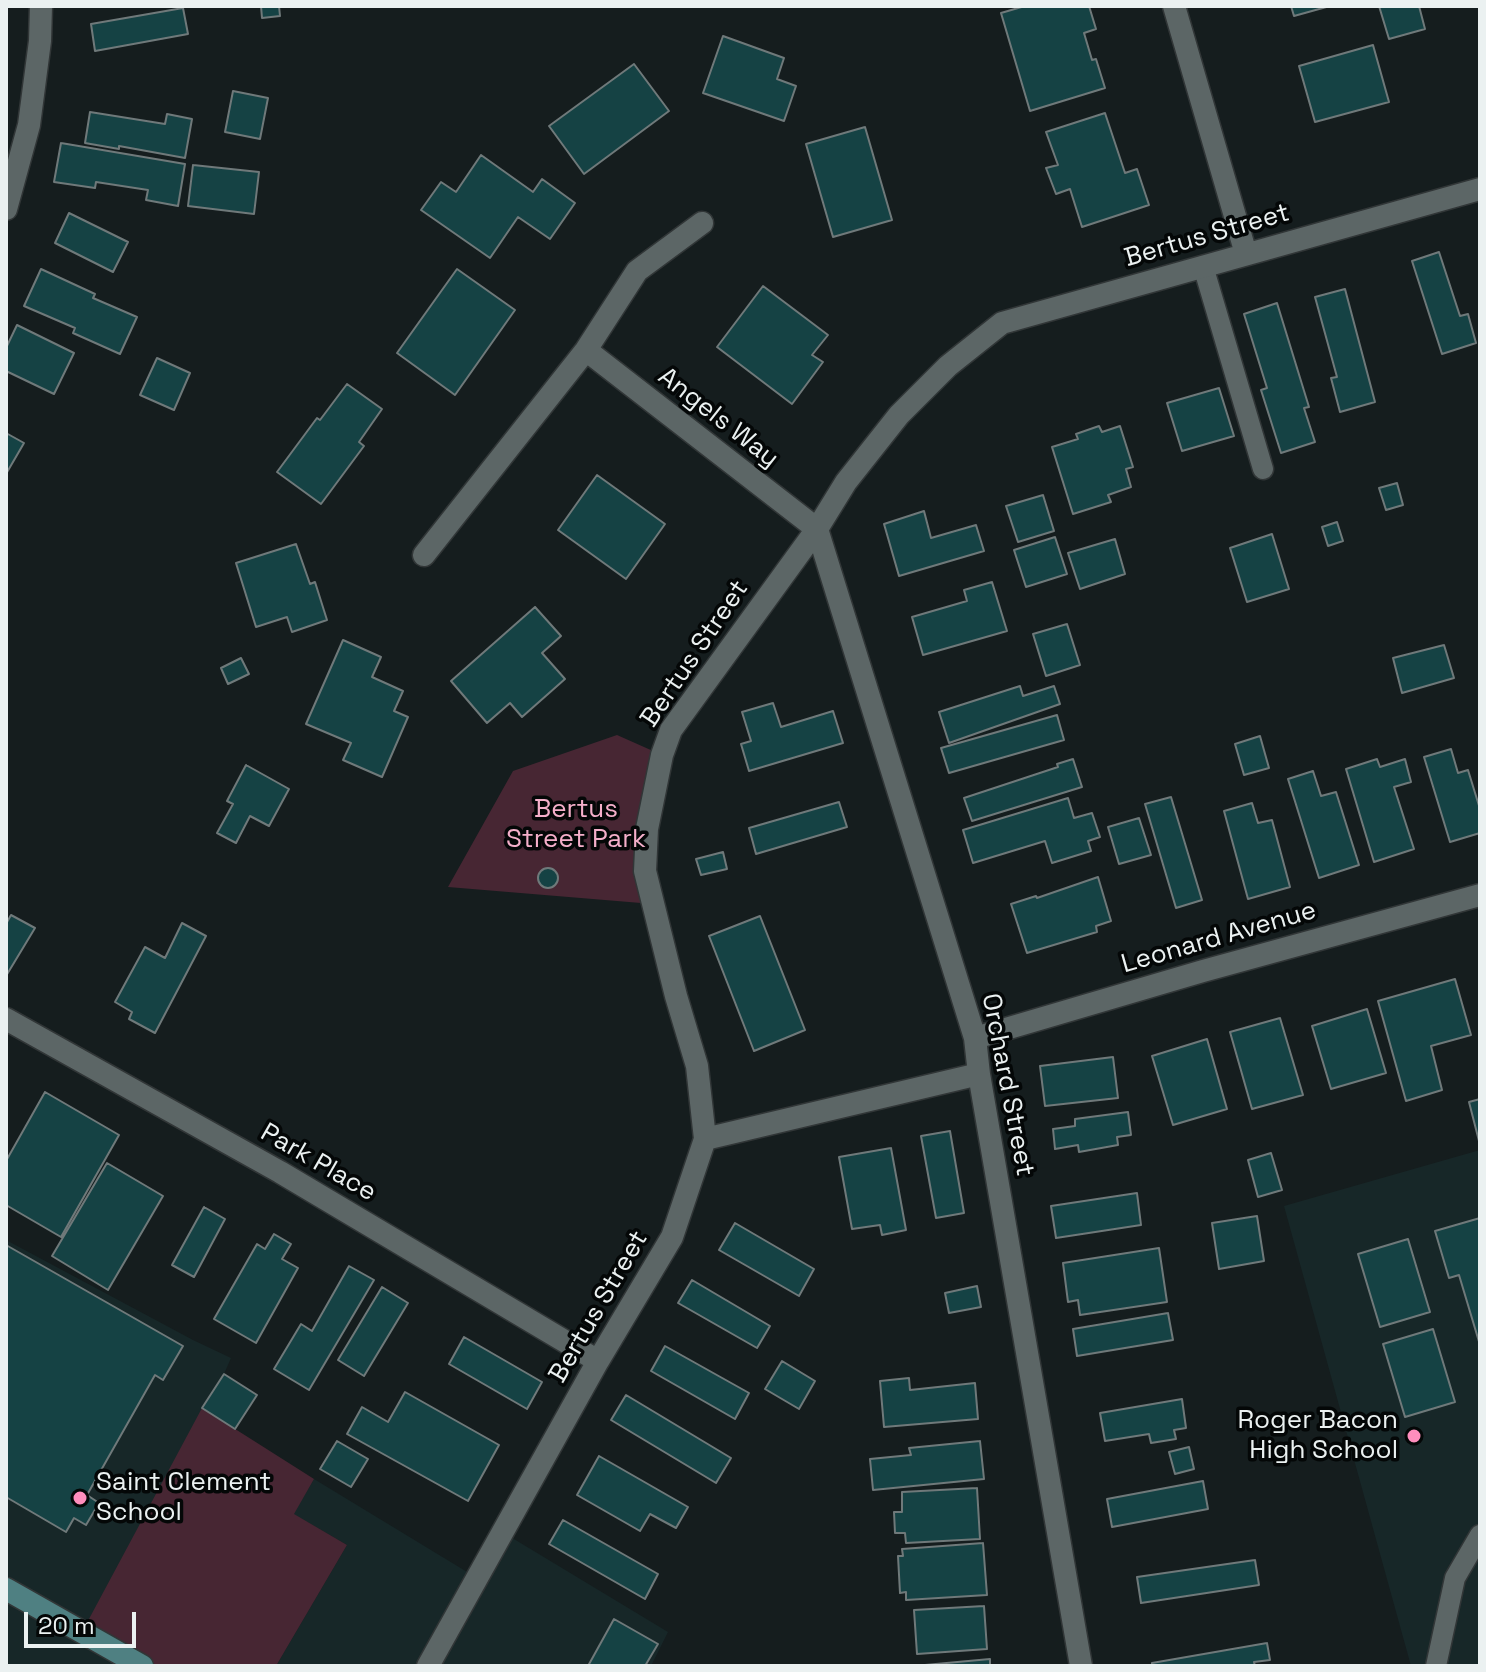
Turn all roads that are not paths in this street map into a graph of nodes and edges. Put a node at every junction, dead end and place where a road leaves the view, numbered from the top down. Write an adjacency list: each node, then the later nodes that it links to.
1 (41, 6): 4 (street)
2 (1174, 6): 6 (street)
3 (1480, 189): 6 (street, Bertus Street)
4 (6, 209)
5 (702, 223): 8 (street)
6 (1246, 254): 7 (street, Bertus Street)
7 (1203, 266): 9 (lane); 10 (street, Bertus Street)
8 (586, 350): 10 (street, Angels Way); 11 (street)
9 (1263, 469)
10 (817, 529): 14 (street, Orchard Street); 16 (street, Bertus Street)
11 (424, 555)
12 (1480, 895): 14 (street, Leonard Avenue)
13 (6, 1019): 17 (street, Park Place)
14 (975, 1038): 15 (street, Orchard Street)
15 (979, 1074): 16 (street); 22 (street, Orchard Street)
16 (705, 1139): 17 (street, Bertus Street)
17 (598, 1361): 21 (street, Bertus Street)
18 (1480, 1535): 23 (lane)
19 (6, 1589): 20 (main road)
20 (142, 1666)
21 (428, 1666)
22 (1081, 1666)
23 (1436, 1666)

